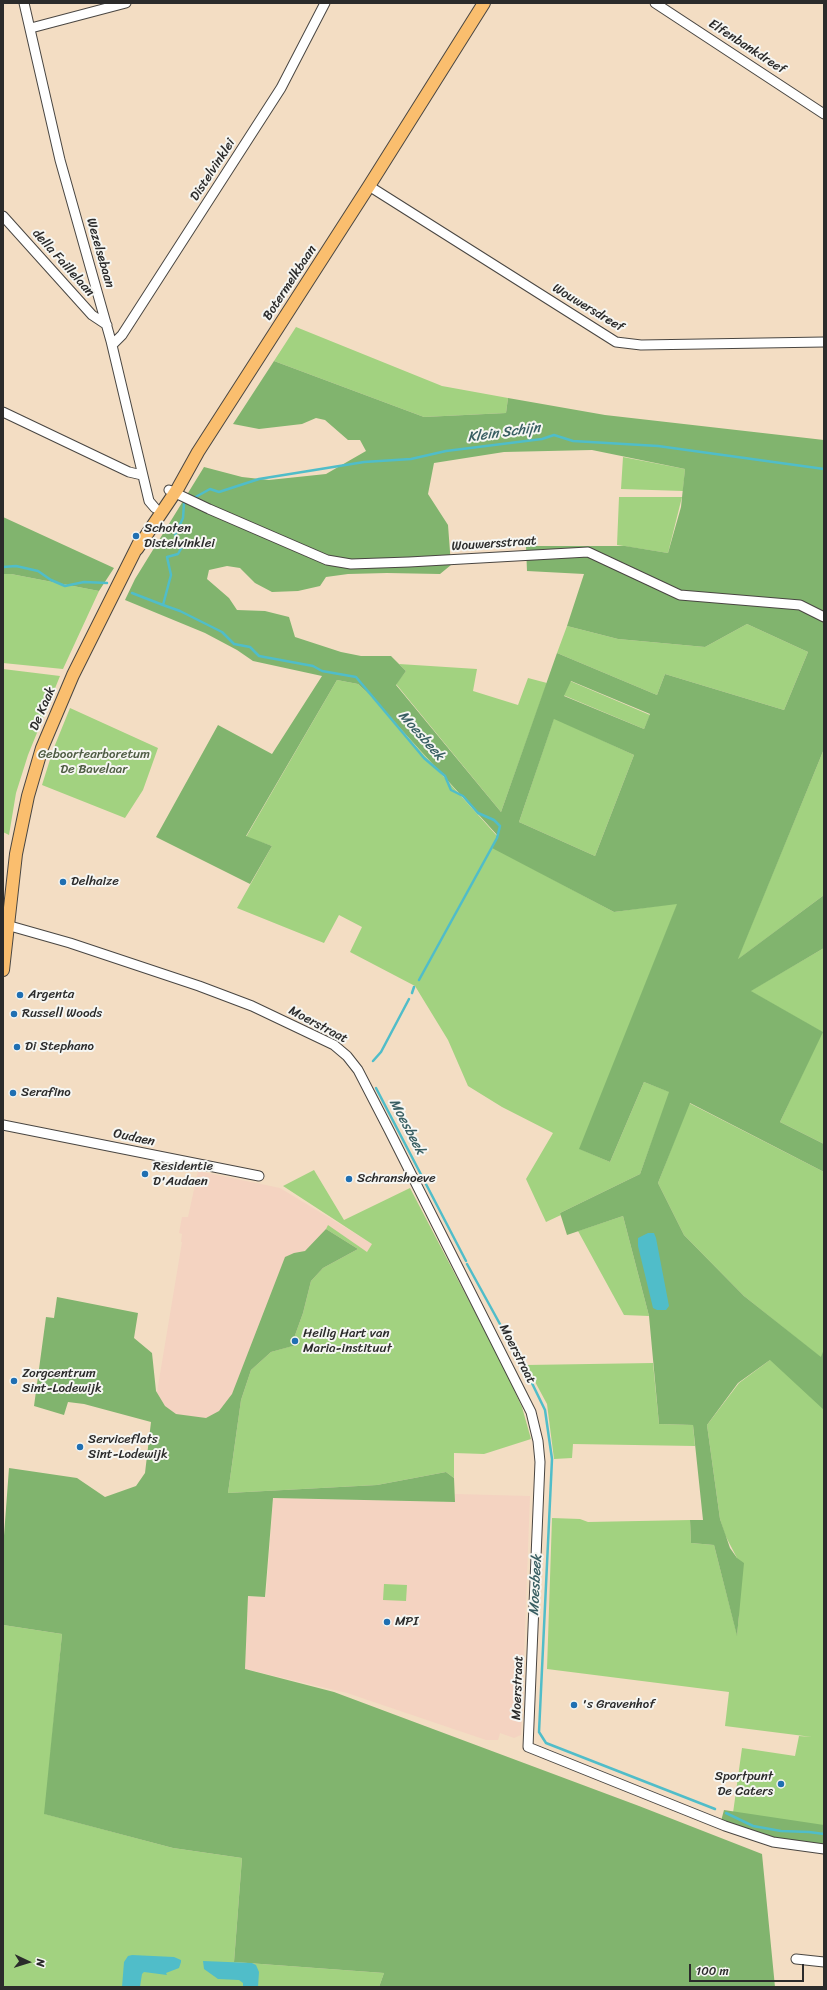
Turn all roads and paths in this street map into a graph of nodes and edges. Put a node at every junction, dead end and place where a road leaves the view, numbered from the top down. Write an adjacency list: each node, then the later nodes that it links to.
1 (24, 3): 7 (street, Wezelsebaan)
2 (126, 3): 7 (street)
3 (325, 3): 14 (street, Distelvinklei)
4 (484, 3): 9 (main road, Botermelkbaan)
5 (489, 3): 9 (main road, Botermelkbaan)
6 (655, 3): 8 (street, Elfenbankdreef)
7 (31, 28): 12 (street, Wezelsebaan)
8 (824, 114)
9 (405, 130): 10 (main road, Botermelkbaan)
10 (369, 186): 13 (street, Wouwersdreef); 17 (main road, Botermelkbaan)
11 (3, 216): 12 (street, della Faillelaan)
12 (107, 325): 14 (street, Wezelsebaan)
13 (824, 342)
14 (112, 345): 16 (street, Wezelsebaan)
15 (3, 412): 16 (street)
16 (142, 475): 18 (street, Wezelsebaan)
17 (172, 492): 18 (main road, Botermelkbaan); 19 (main road, Botermelkbaan); 21 (street, Wouwersstraat)
18 (155, 508): 19 (main road, Botermelkbaan)
19 (137, 549): 20 (main road, Botermelkbaan)
20 (120, 583): 22 (main road, De Kaak)
21 (824, 617)
22 (6, 925): 23 (main road, De Kaak); 26 (street, Moerstraat)
23 (3, 970)
24 (3, 1125): 25 (street, Oudaen)
25 (259, 1176)
26 (824, 1849)
27 (796, 1959): 28 (street)
28 (824, 1962)

